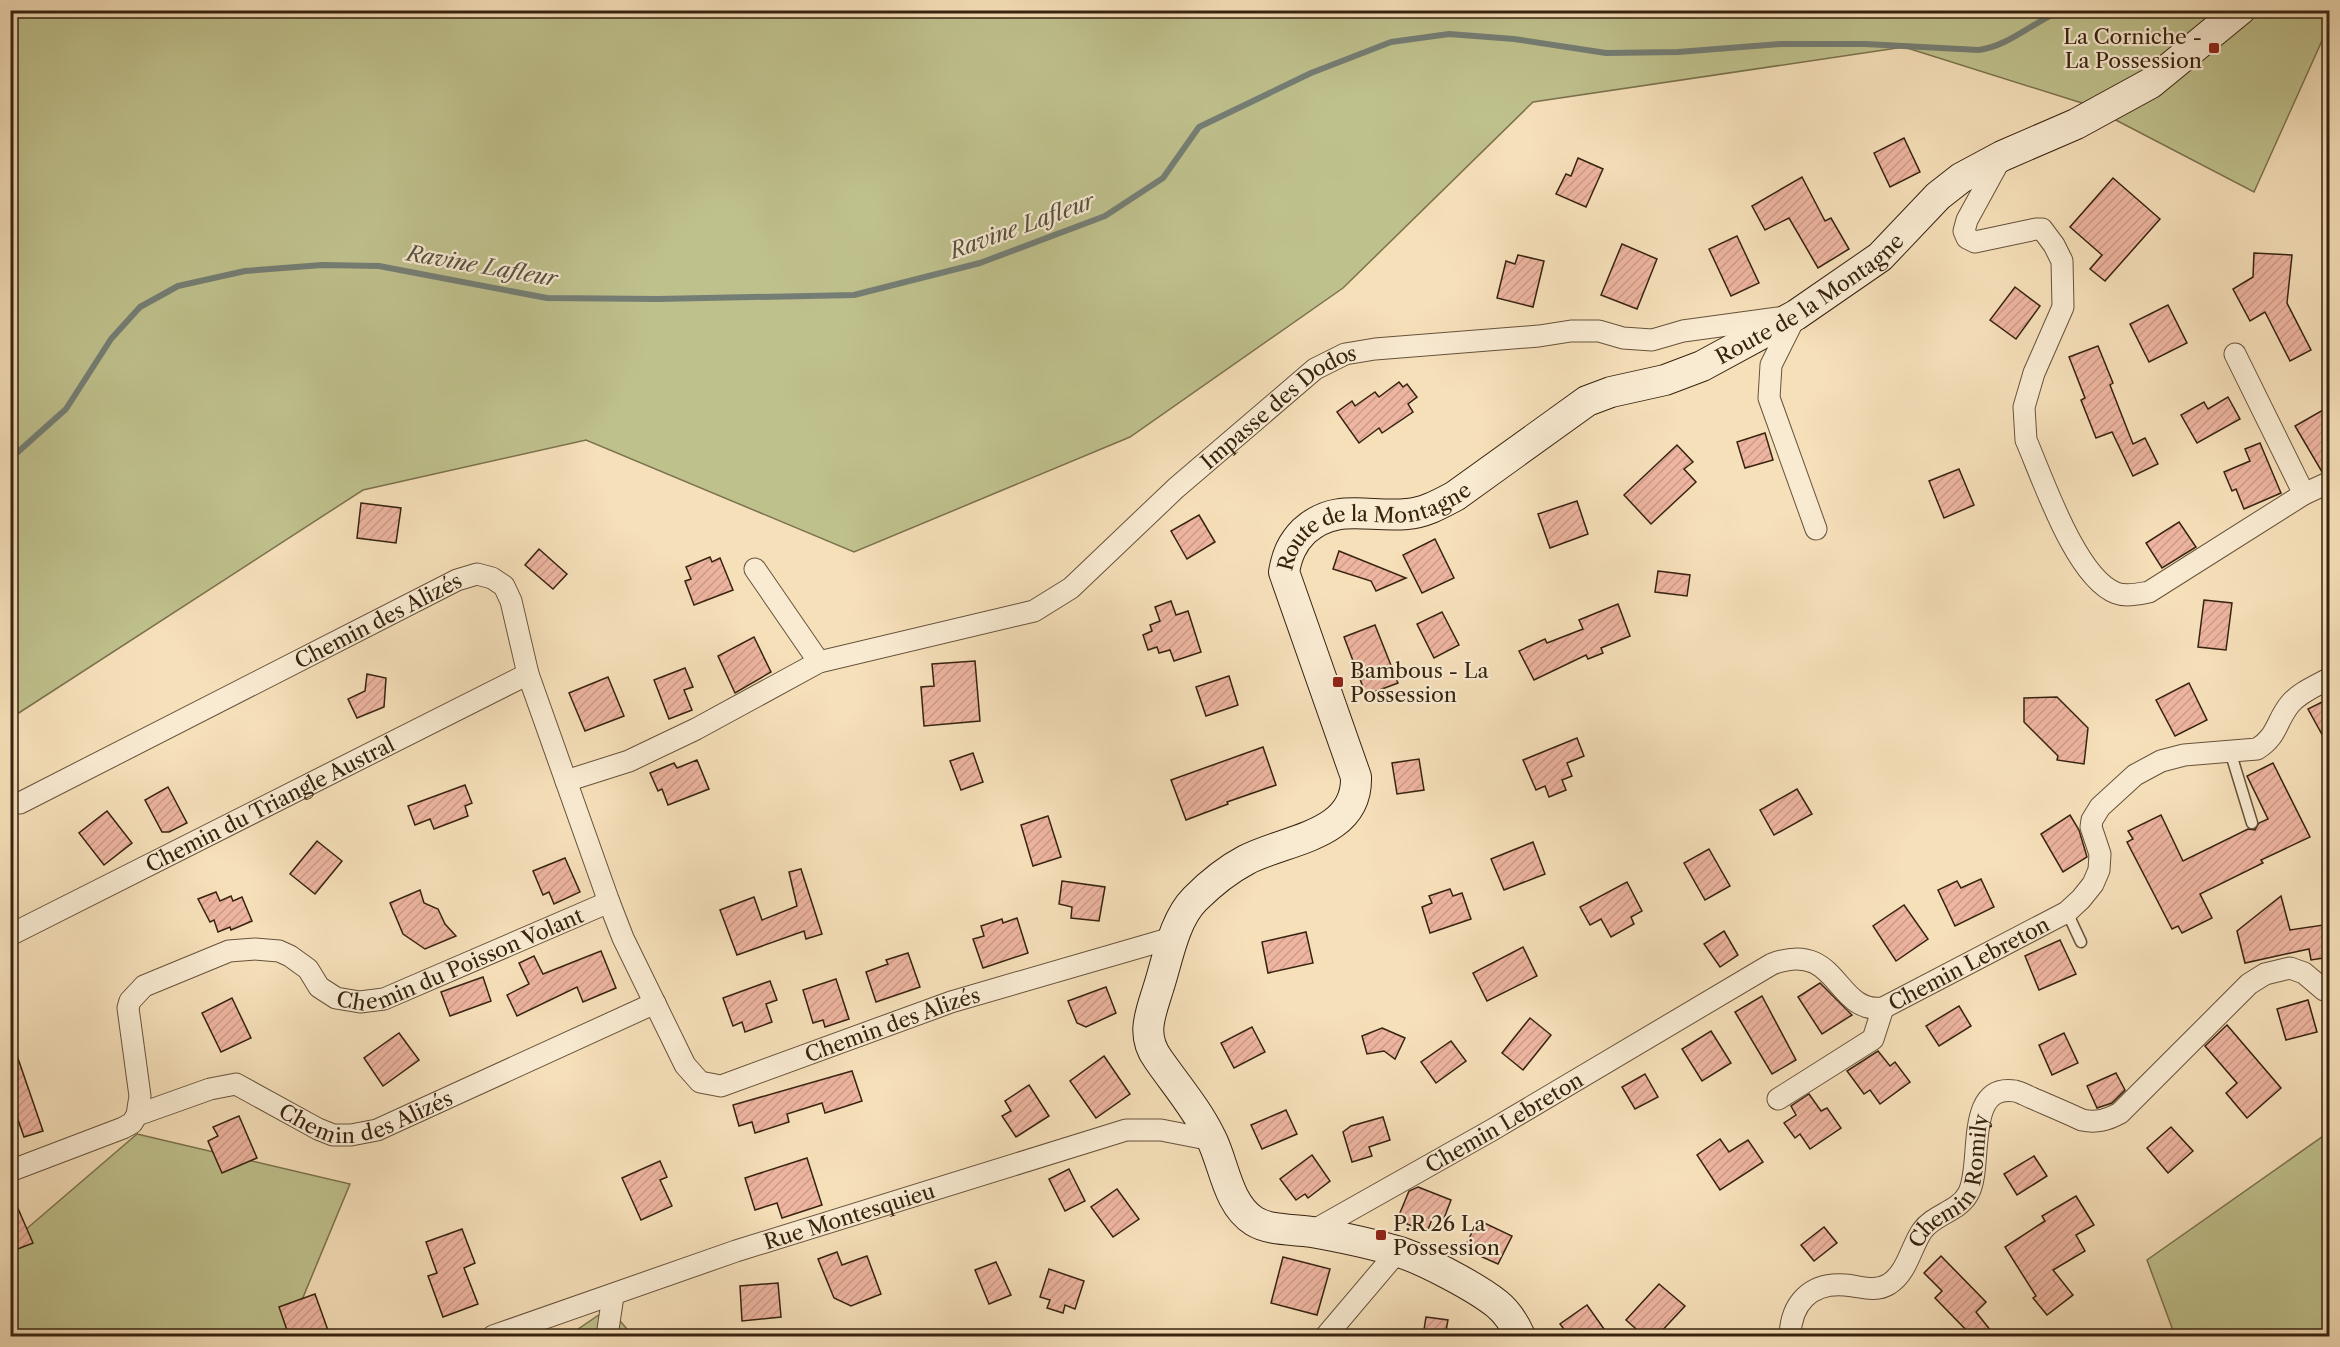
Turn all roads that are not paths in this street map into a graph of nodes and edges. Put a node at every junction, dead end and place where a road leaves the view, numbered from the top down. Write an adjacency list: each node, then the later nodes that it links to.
1 (2240, 10): 2 (main road, Route de la Montagne)
2 (2002, 156): 3 (main road, Route de la Montagne); 6 (street)
3 (1796, 315): 7 (street); 9 (street, Impasse des Dodos); 19 (main road, Route de la Montagne)
4 (2235, 354): 6 (street)
5 (2330, 482): 6 (street)
6 (2304, 494)
7 (1815, 529)
8 (754, 569): 9 (street)
9 (819, 662): 13 (street, Impasse des Dodos)
10 (528, 674): 13 (street, Chemin des Alizés); 14 (street, Chemin des Alizés); 18 (street, Chemin du Triangle Austral)
11 (2330, 678): 12 (street, Chemin Lebreton)
12 (2230, 751): 15 (lane); 17 (street, Chemin Lebreton)
13 (566, 781): 16 (street, Chemin des Alizés)
14 (20, 803)
15 (2252, 823)
16 (609, 902): 22 (street, Chemin des Alizés); 25 (street, Chemin du Poisson Volant)
17 (2067, 912): 20 (lane); 23 (street, Chemin Lebreton)
18 (10, 935)
19 (1175, 937): 22 (street, Chemin des Alizés); 26 (main road, Route de la Montagne)
20 (2081, 942)
21 (2330, 991): 35 (street, Chemin Romily)
22 (655, 1003): 25 (street, Chemin des Alizés)
23 (1883, 1008): 24 (street); 28 (street, Chemin Lebreton)
24 (1778, 1099)
25 (137, 1114): 27 (street, Chemin des Alizés)
26 (1212, 1140): 28 (main road, Route de la Montagne); 30 (street, Rue Montesquieu)
27 (10, 1172)
28 (1311, 1232): 29 (main road, Route de la Montagne)
29 (1398, 1251): 33 (street); 34 (main road, Route de la Montagne)
30 (613, 1296): 31 (street, Rue Montesquieu); 32 (street)
31 (493, 1336)
32 (607, 1336)
33 (1326, 1336)
34 (1520, 1336)
35 (1790, 1336)

